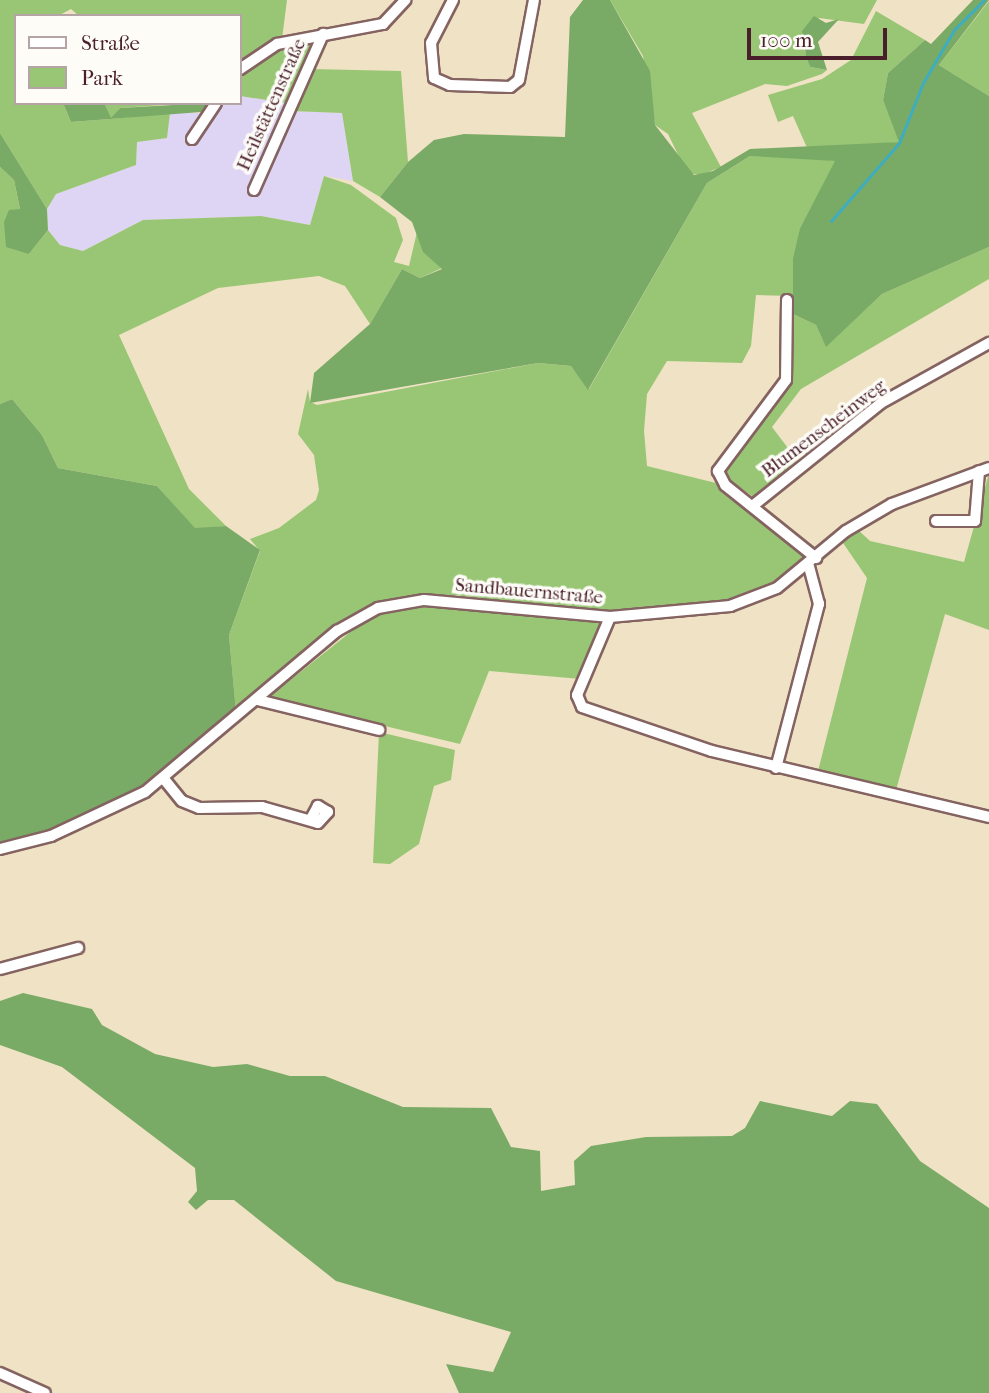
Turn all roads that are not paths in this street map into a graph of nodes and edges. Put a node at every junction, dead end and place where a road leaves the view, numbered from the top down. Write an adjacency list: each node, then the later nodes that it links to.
1 (405, 0): 4 (street, Heilstättenstraße)
2 (453, 0): 3 (street)
3 (534, 0)
4 (323, 34): 5 (street, Heilstättenstraße); 8 (street, Heilstättenstraße)
5 (242, 68)
6 (215, 105): 7 (street)
7 (192, 139)
8 (254, 190)
9 (787, 300): 12 (street)
10 (989, 343): 12 (street, Blumenscheinweg)
11 (984, 469): 13 (street, Sandbauernstraße); 14 (street, Sandbauernstraße)
12 (755, 504): 14 (street)
13 (936, 521)
14 (813, 562): 15 (street, Sandbauernstraße); 18 (street)
15 (610, 617): 16 (street, Sandbauernstraße); 18 (street)
16 (258, 700): 17 (street); 19 (street, Sandbauernstraße)
17 (379, 730)
18 (776, 768): 21 (street)
19 (164, 779): 20 (street); 22 (street, Sandbauernstraße)
20 (312, 817)
21 (989, 817)
22 (0, 849)
23 (78, 948): 24 (street)
24 (0, 969)
25 (0, 1373): 26 (street)
26 (45, 1393)

